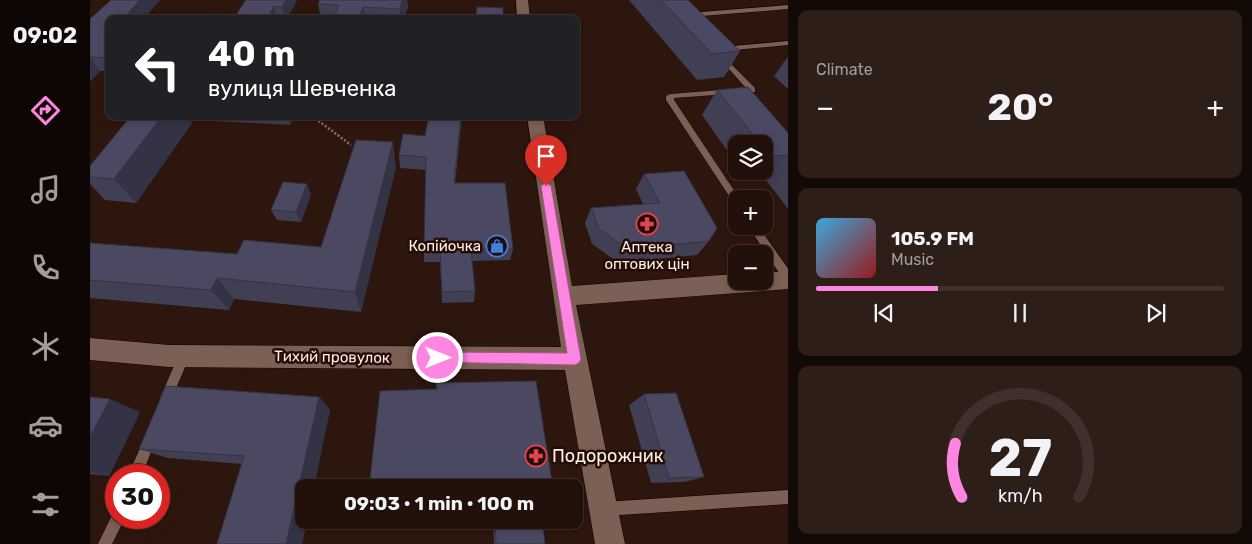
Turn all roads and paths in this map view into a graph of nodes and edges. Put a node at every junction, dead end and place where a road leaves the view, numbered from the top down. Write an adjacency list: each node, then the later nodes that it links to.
1 (522, 0): 3 (street)
2 (788, 7): 4 (lane)
3 (524, 15)
4 (690, 22)
5 (788, 44): 9 (lane)
6 (317, 120): 8 (path)
7 (536, 120): 12 (street)
8 (351, 145)
9 (730, 190)
10 (759, 235): 11 (lane)
11 (788, 280): 12 (street)
12 (563, 296): 15 (street)
13 (90, 349): 14 (street, Тихий провулок)
14 (184, 355): 15 (street, Тихий провулок); 16 (lane)
15 (575, 359): 20 (street)
16 (161, 410)
17 (154, 429): 18 (lane)
18 (140, 464)
19 (788, 498): 20 (lane)
20 (603, 510): 23 (street)
21 (112, 529): 22 (lane)
22 (105, 544)
23 (610, 544)

